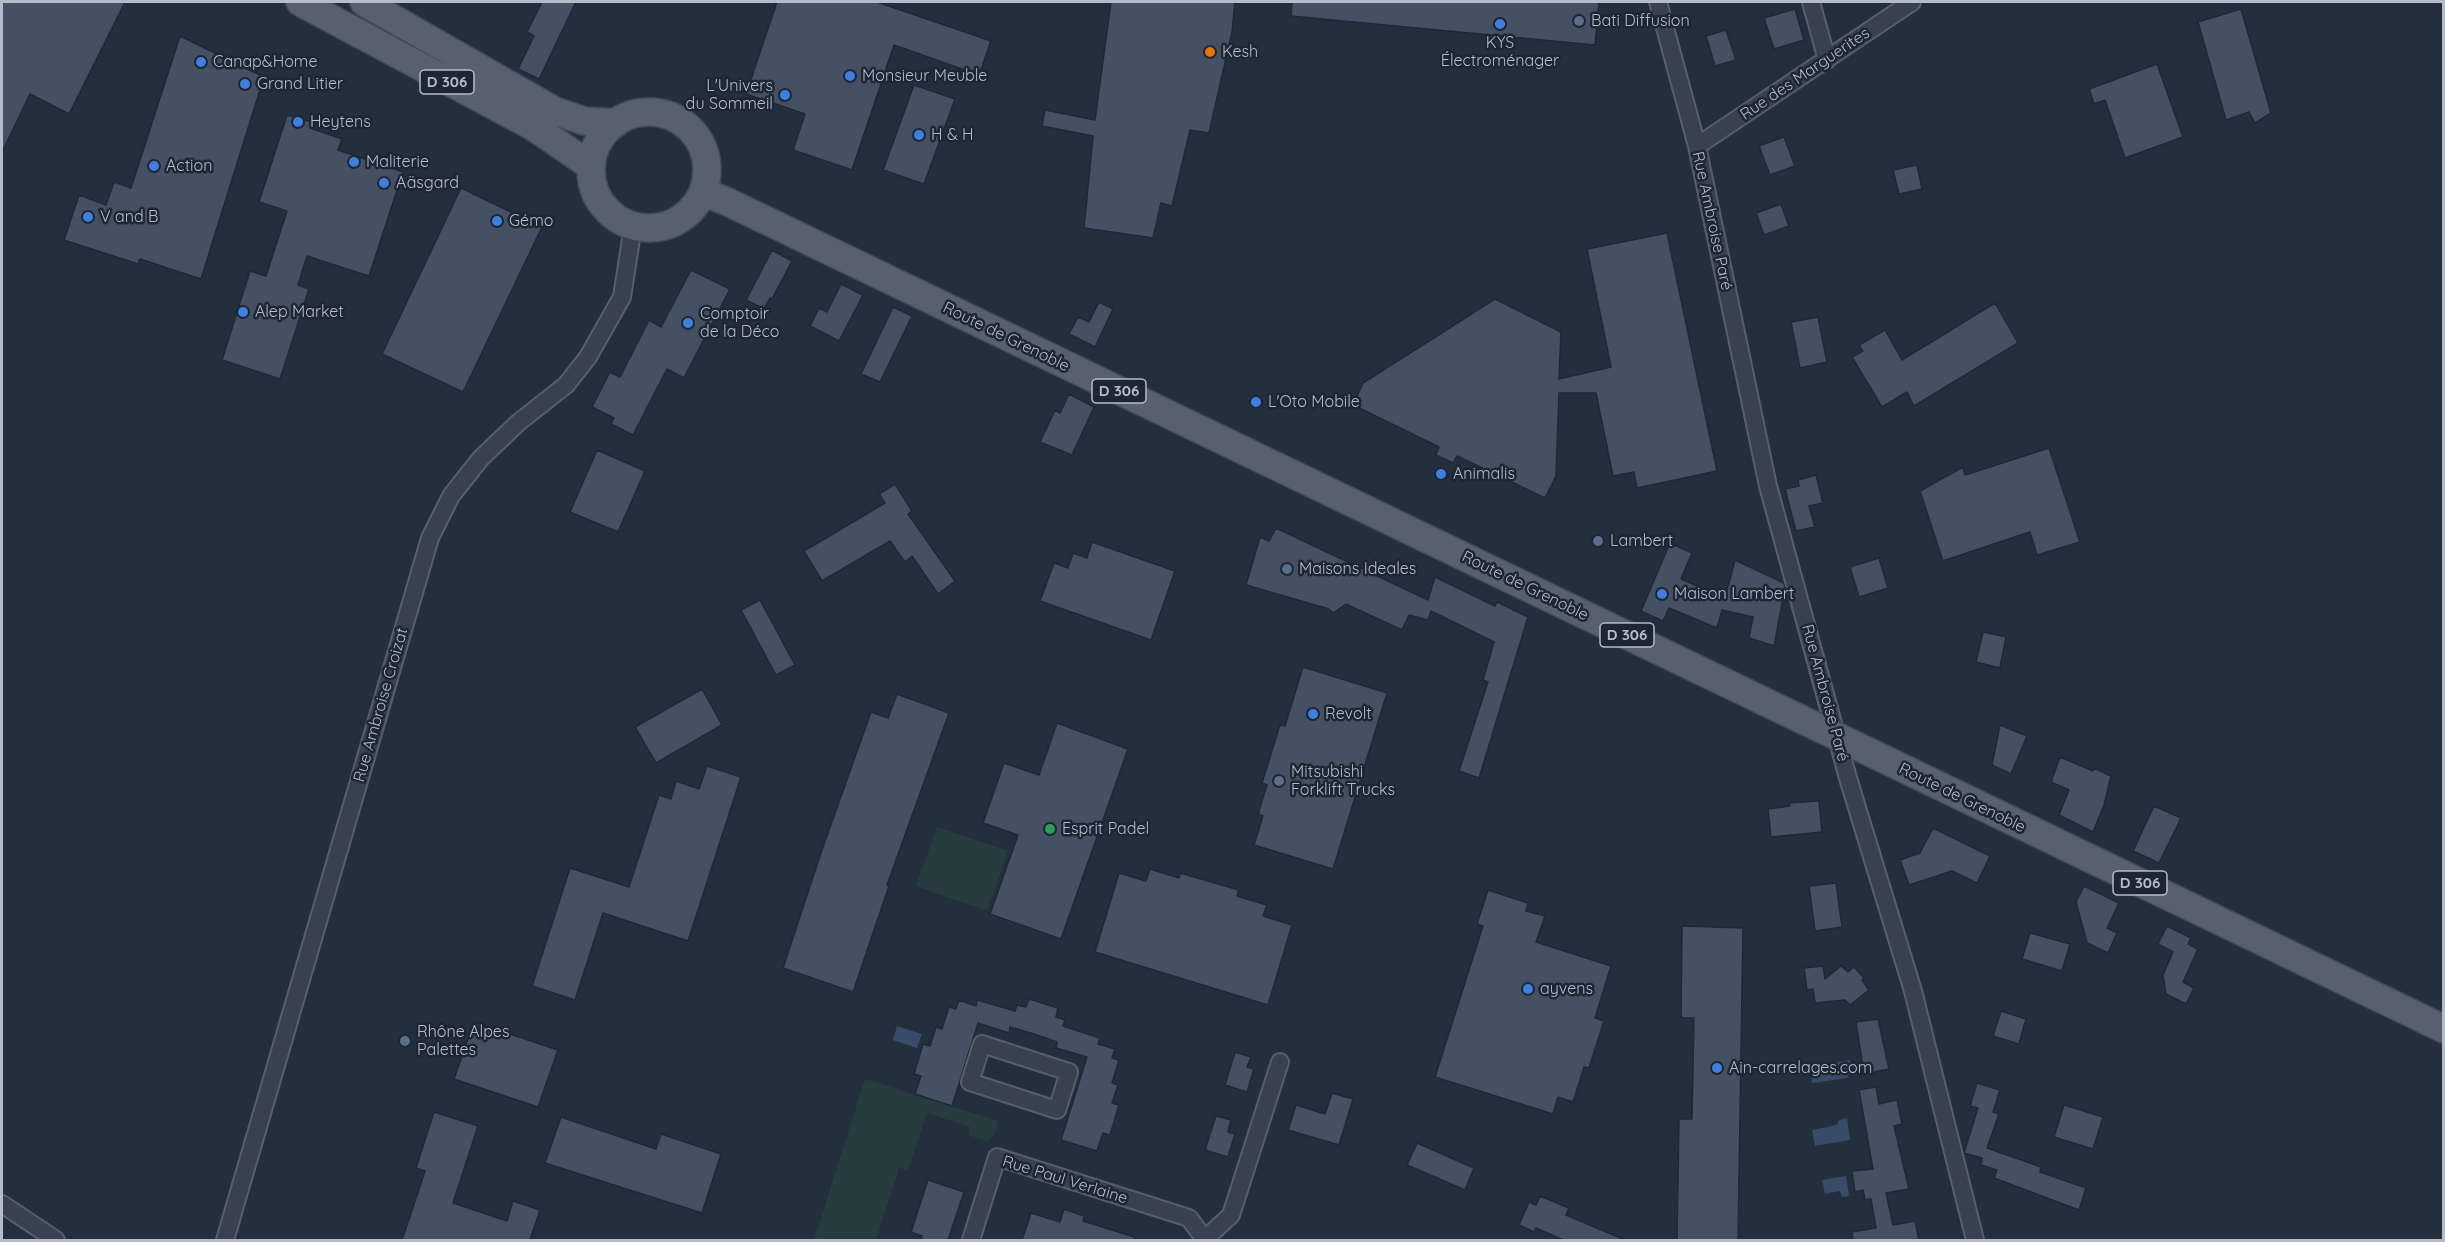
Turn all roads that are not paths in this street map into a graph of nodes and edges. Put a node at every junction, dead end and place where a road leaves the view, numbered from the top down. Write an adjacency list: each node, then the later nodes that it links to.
1 (300, 2): 9 (main road, D 306)
2 (364, 2): 7 (main road, D 306)
3 (1658, 2): 8 (street, Rue Ambroise Paré)
4 (1811, 2): 6 (street)
5 (1912, 2): 6 (street, Rue des Marguerites)
6 (1827, 60): 8 (street, Rue des Marguerites)
7 (616, 123): 9 (main road); 10 (main road)
8 (1697, 146): 12 (street, Rue Ambroise Paré)
9 (591, 166): 11 (main road)
10 (703, 192): 11 (main road); 12 (main road, Route de Grenoble / D 306)
11 (633, 226): 18 (street, Rue Ambroise Croizat)
12 (1836, 738): 13 (main road, Route de Grenoble / D 306); 21 (street, Rue Ambroise Paré)
13 (2444, 1029)
14 (1280, 1062): 20 (street, Rue Paul Verlaine)
15 (970, 1082): 15 (street)
16 (2, 1204): 17 (street)
17 (56, 1240)
18 (225, 1240)
19 (971, 1240): 20 (street, Rue Paul Verlaine)
20 (1204, 1240)
21 (1975, 1240)

